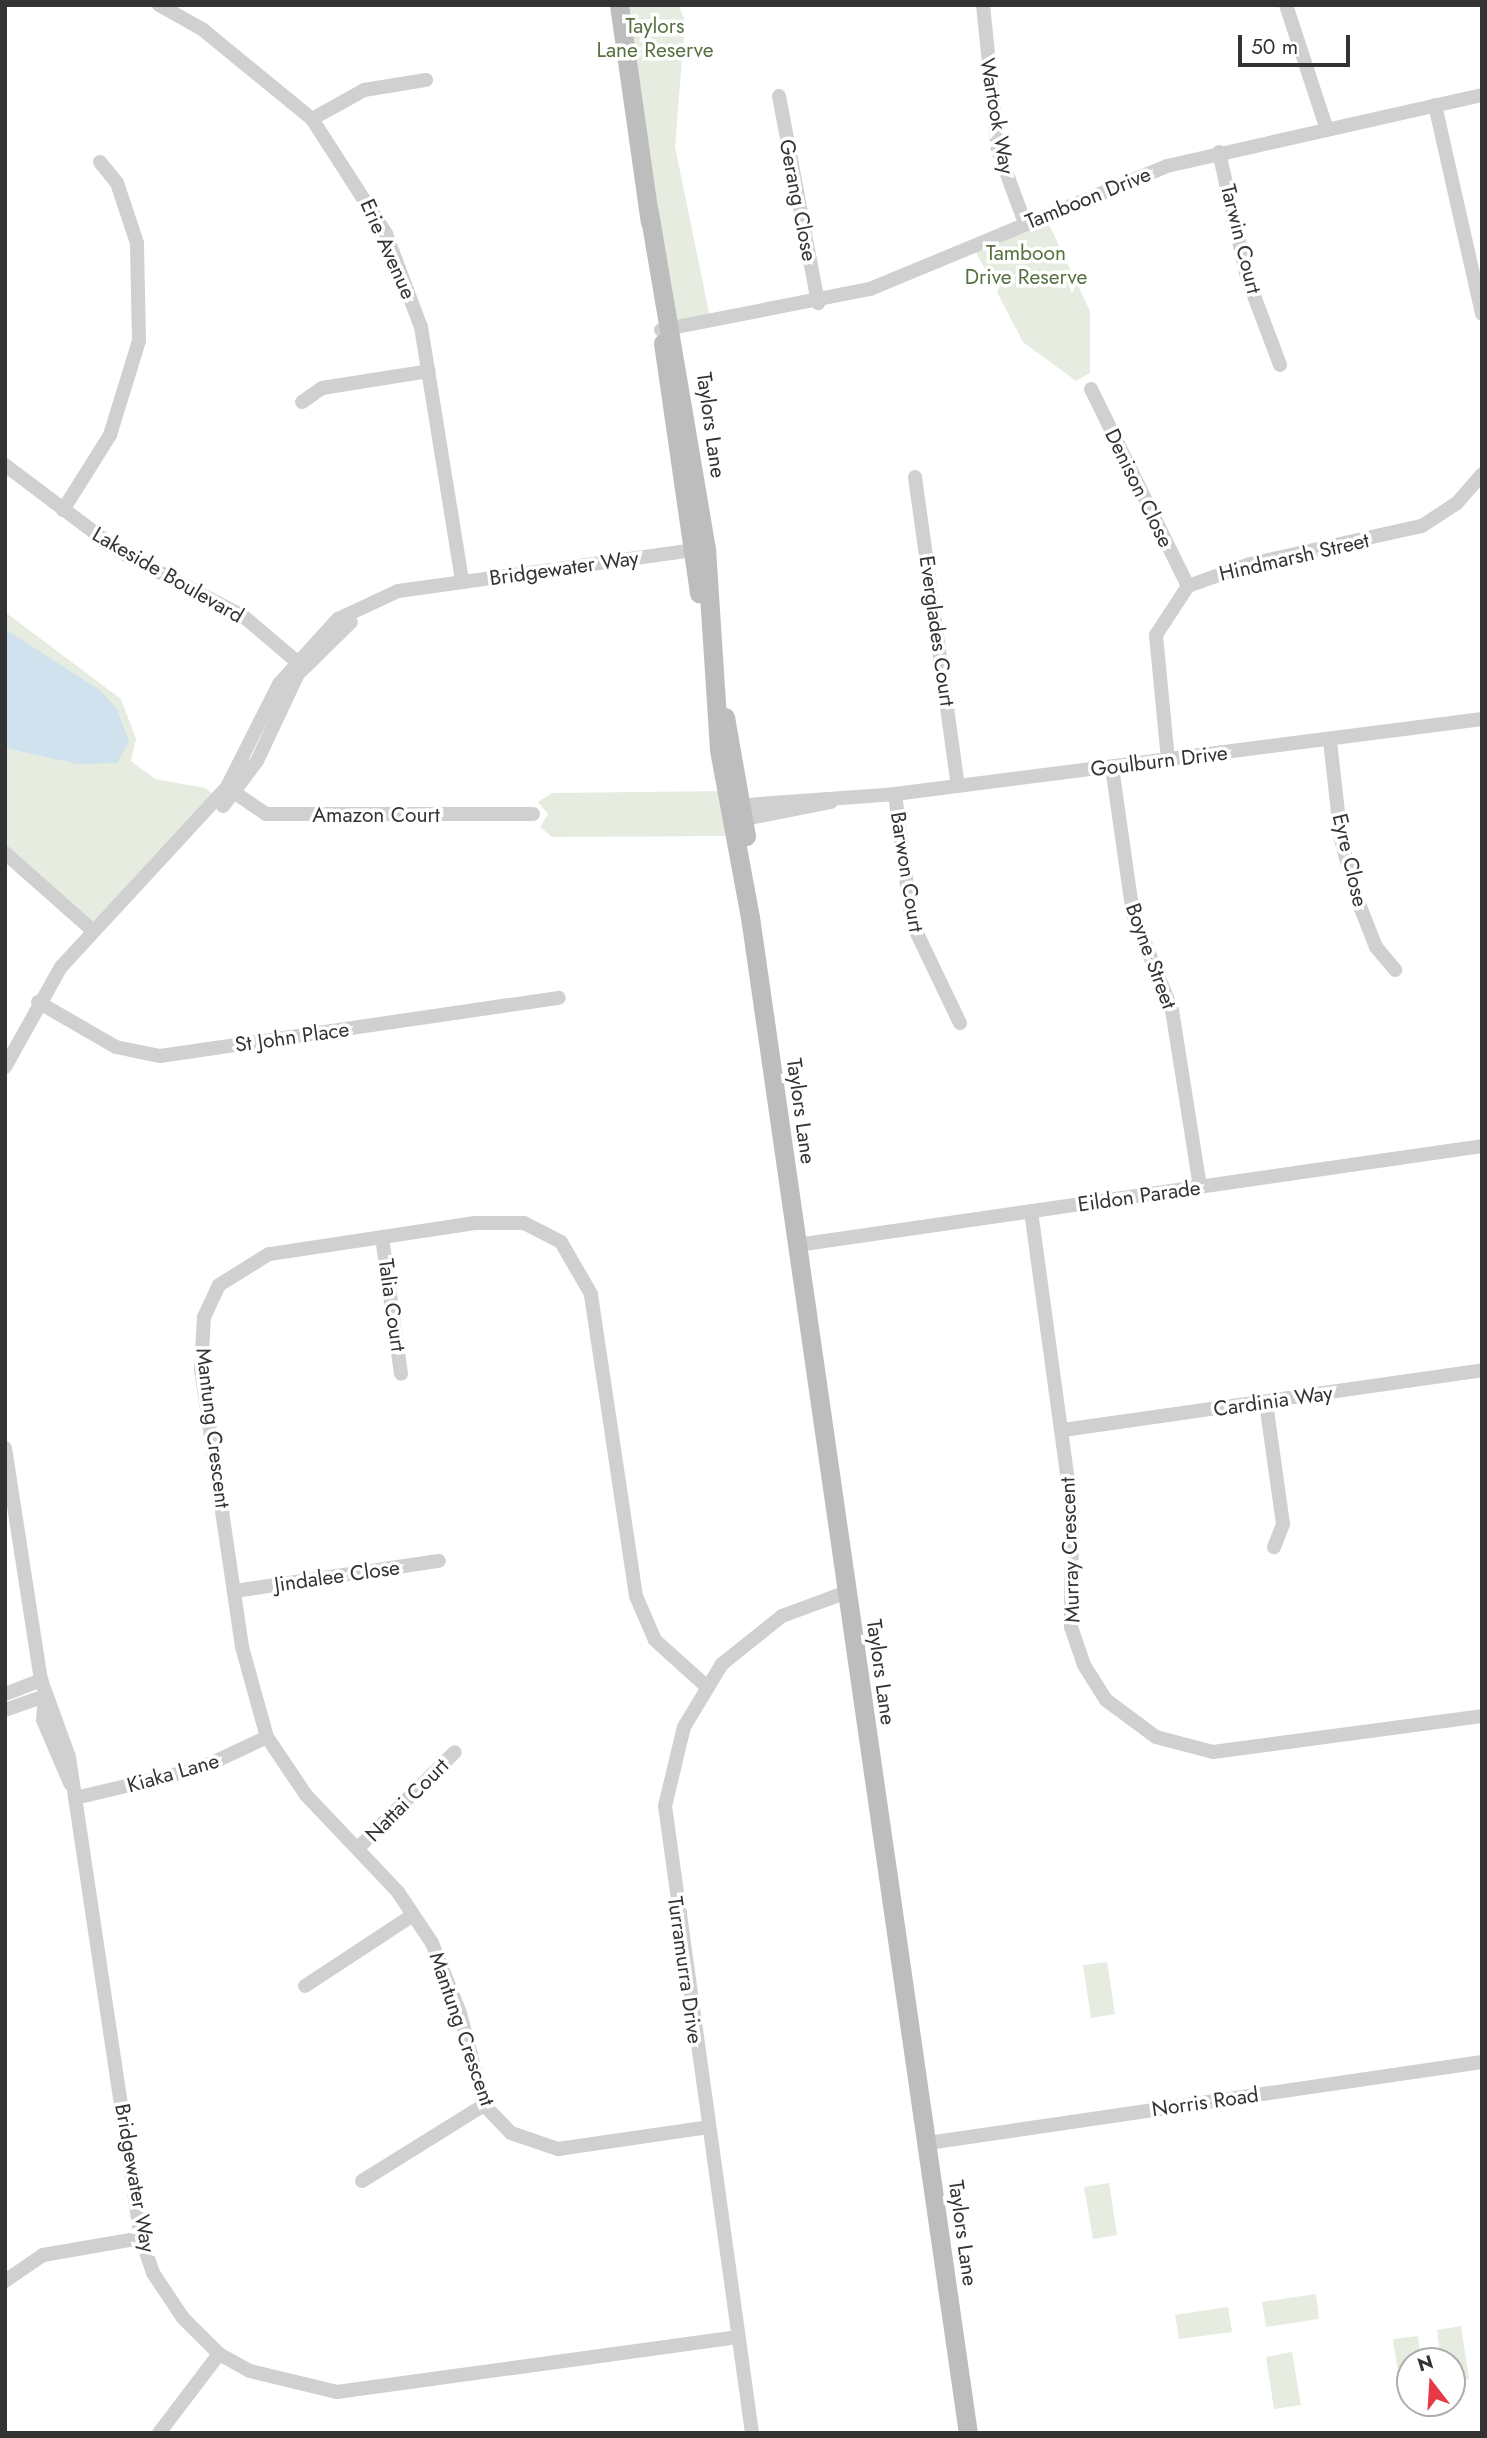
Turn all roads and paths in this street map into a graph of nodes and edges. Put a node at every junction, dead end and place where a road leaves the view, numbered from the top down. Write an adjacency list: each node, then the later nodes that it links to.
1 (159, 5): 9 (street, Erie Avenue)
2 (621, 5): 16 (main road, Taylors Lane)
3 (983, 5): 13 (street, Wartook Way)
4 (1286, 5): 10 (street)
5 (426, 80): 9 (street)
6 (1482, 95): 8 (street, Tamboon Drive)
7 (779, 96): 14 (street, Gerang Close)
8 (1435, 105): 10 (street, Tamboon Drive); 15 (street)
9 (312, 119): 18 (street, Erie Avenue)
10 (1326, 127): 11 (street, Tamboon Drive)
11 (1219, 152): 13 (street, Tamboon Drive); 17 (street, Tarwin Court)
12 (100, 162): 24 (street)
13 (1025, 223): 14 (street, Tamboon Drive)
14 (818, 303): 16 (street, Tamboon Drive)
15 (1482, 314)
16 (667, 329): 25 (main road, Taylors Lane)
17 (1280, 365)
18 (429, 371): 20 (street); 26 (street, Erie Avenue)
19 (1091, 389): 27 (street, Denison Close)
20 (302, 402)
21 (5, 465): 24 (street, Lakeside Boulevard)
22 (1482, 474): 27 (street, Hindmarsh Street)
23 (915, 477): 33 (street, Everglades Court)
24 (63, 510): 28 (street, Lakeside Boulevard)
25 (698, 549): 26 (street, Bridgewater Way); 36 (main road, Taylors Lane)
26 (463, 582): 28 (street, Bridgewater Way)
27 (1188, 586): 31 (street)
28 (299, 664): 34 (street, Bridgewater Way)
29 (1482, 719): 30 (street, Goulburn Drive)
30 (1330, 741): 31 (street, Goulburn Drive); 40 (street, Eyre Close)
31 (1168, 760): 32 (street, Goulburn Drive)
32 (1112, 767): 33 (street, Goulburn Drive); 46 (street, Boyne Street)
33 (958, 786): 35 (street, Goulburn Drive)
34 (231, 791): 37 (street, Amazon Court); 39 (street, Bridgewater Way)
35 (895, 794): 36 (street, Goulburn Drive); 43 (street, Barwon Court)
36 (736, 813): 49 (main road, Taylors Lane)
37 (533, 814)
38 (5, 853): 39 (street)
39 (92, 930): 42 (street, Bridgewater Way)
40 (1395, 970)
41 (559, 998): 42 (street, St John Place)
42 (38, 1002): 44 (street, Bridgewater Way)
43 (960, 1023)
44 (5, 1067)
45 (1482, 1146): 46 (street, Eildon Parade)
46 (1200, 1187): 47 (street, Eildon Parade)
47 (1031, 1212): 49 (street, Eildon Parade); 53 (street, Murray Crescent)
48 (382, 1237): 51 (street, Talia Court); 57 (street, Mantung Crescent); 60 (street, Mantung Crescent)
49 (797, 1245): 58 (main road, Taylors Lane)
50 (1482, 1370): 52 (street, Cardinia Way)
51 (401, 1374)
52 (1266, 1403): 53 (street, Cardinia Way); 55 (street)
53 (1063, 1430): 64 (street, Murray Crescent)
54 (5, 1448): 59 (street, Bridgewater Way)
55 (1274, 1547)
56 (439, 1561): 57 (street, Jindalee Close)
57 (235, 1591): 65 (street, Mantung Crescent)
58 (847, 1592): 60 (street, Turramurra Drive); 74 (main road, Taylors Lane)
59 (41, 1681): 61 (street); 62 (street, Bridgewater Way)
60 (706, 1686): 73 (street, Turramurra Drive)
61 (5, 1694)
62 (45, 1696): 63 (street); 67 (street, Bridgewater Way)
63 (5, 1710)
64 (1482, 1716)
65 (267, 1737): 67 (street, Kiaka Lane); 68 (street, Mantung Crescent)
66 (456, 1752): 68 (street, Nattai Court)
67 (74, 1793): 76 (street, Bridgewater Way)
68 (358, 1848): 69 (street, Mantung Crescent)
69 (413, 1915): 70 (street); 72 (street, Mantung Crescent)
70 (305, 1986)
71 (1482, 2062): 74 (street, Norris Road)
72 (484, 2105): 73 (street, Mantung Crescent); 75 (street)
73 (708, 2127): 78 (street, Turramurra Drive)
74 (928, 2143): 82 (main road, Taylors Lane)
75 (362, 2181)
76 (141, 2238): 77 (street); 79 (street, Bridgewater Way)
77 (5, 2281)
78 (738, 2337): 79 (street, Bridgewater Way); 81 (street, Turramurra Drive)
79 (219, 2354): 80 (street)
80 (159, 2433)
81 (752, 2433)
82 (968, 2433)

